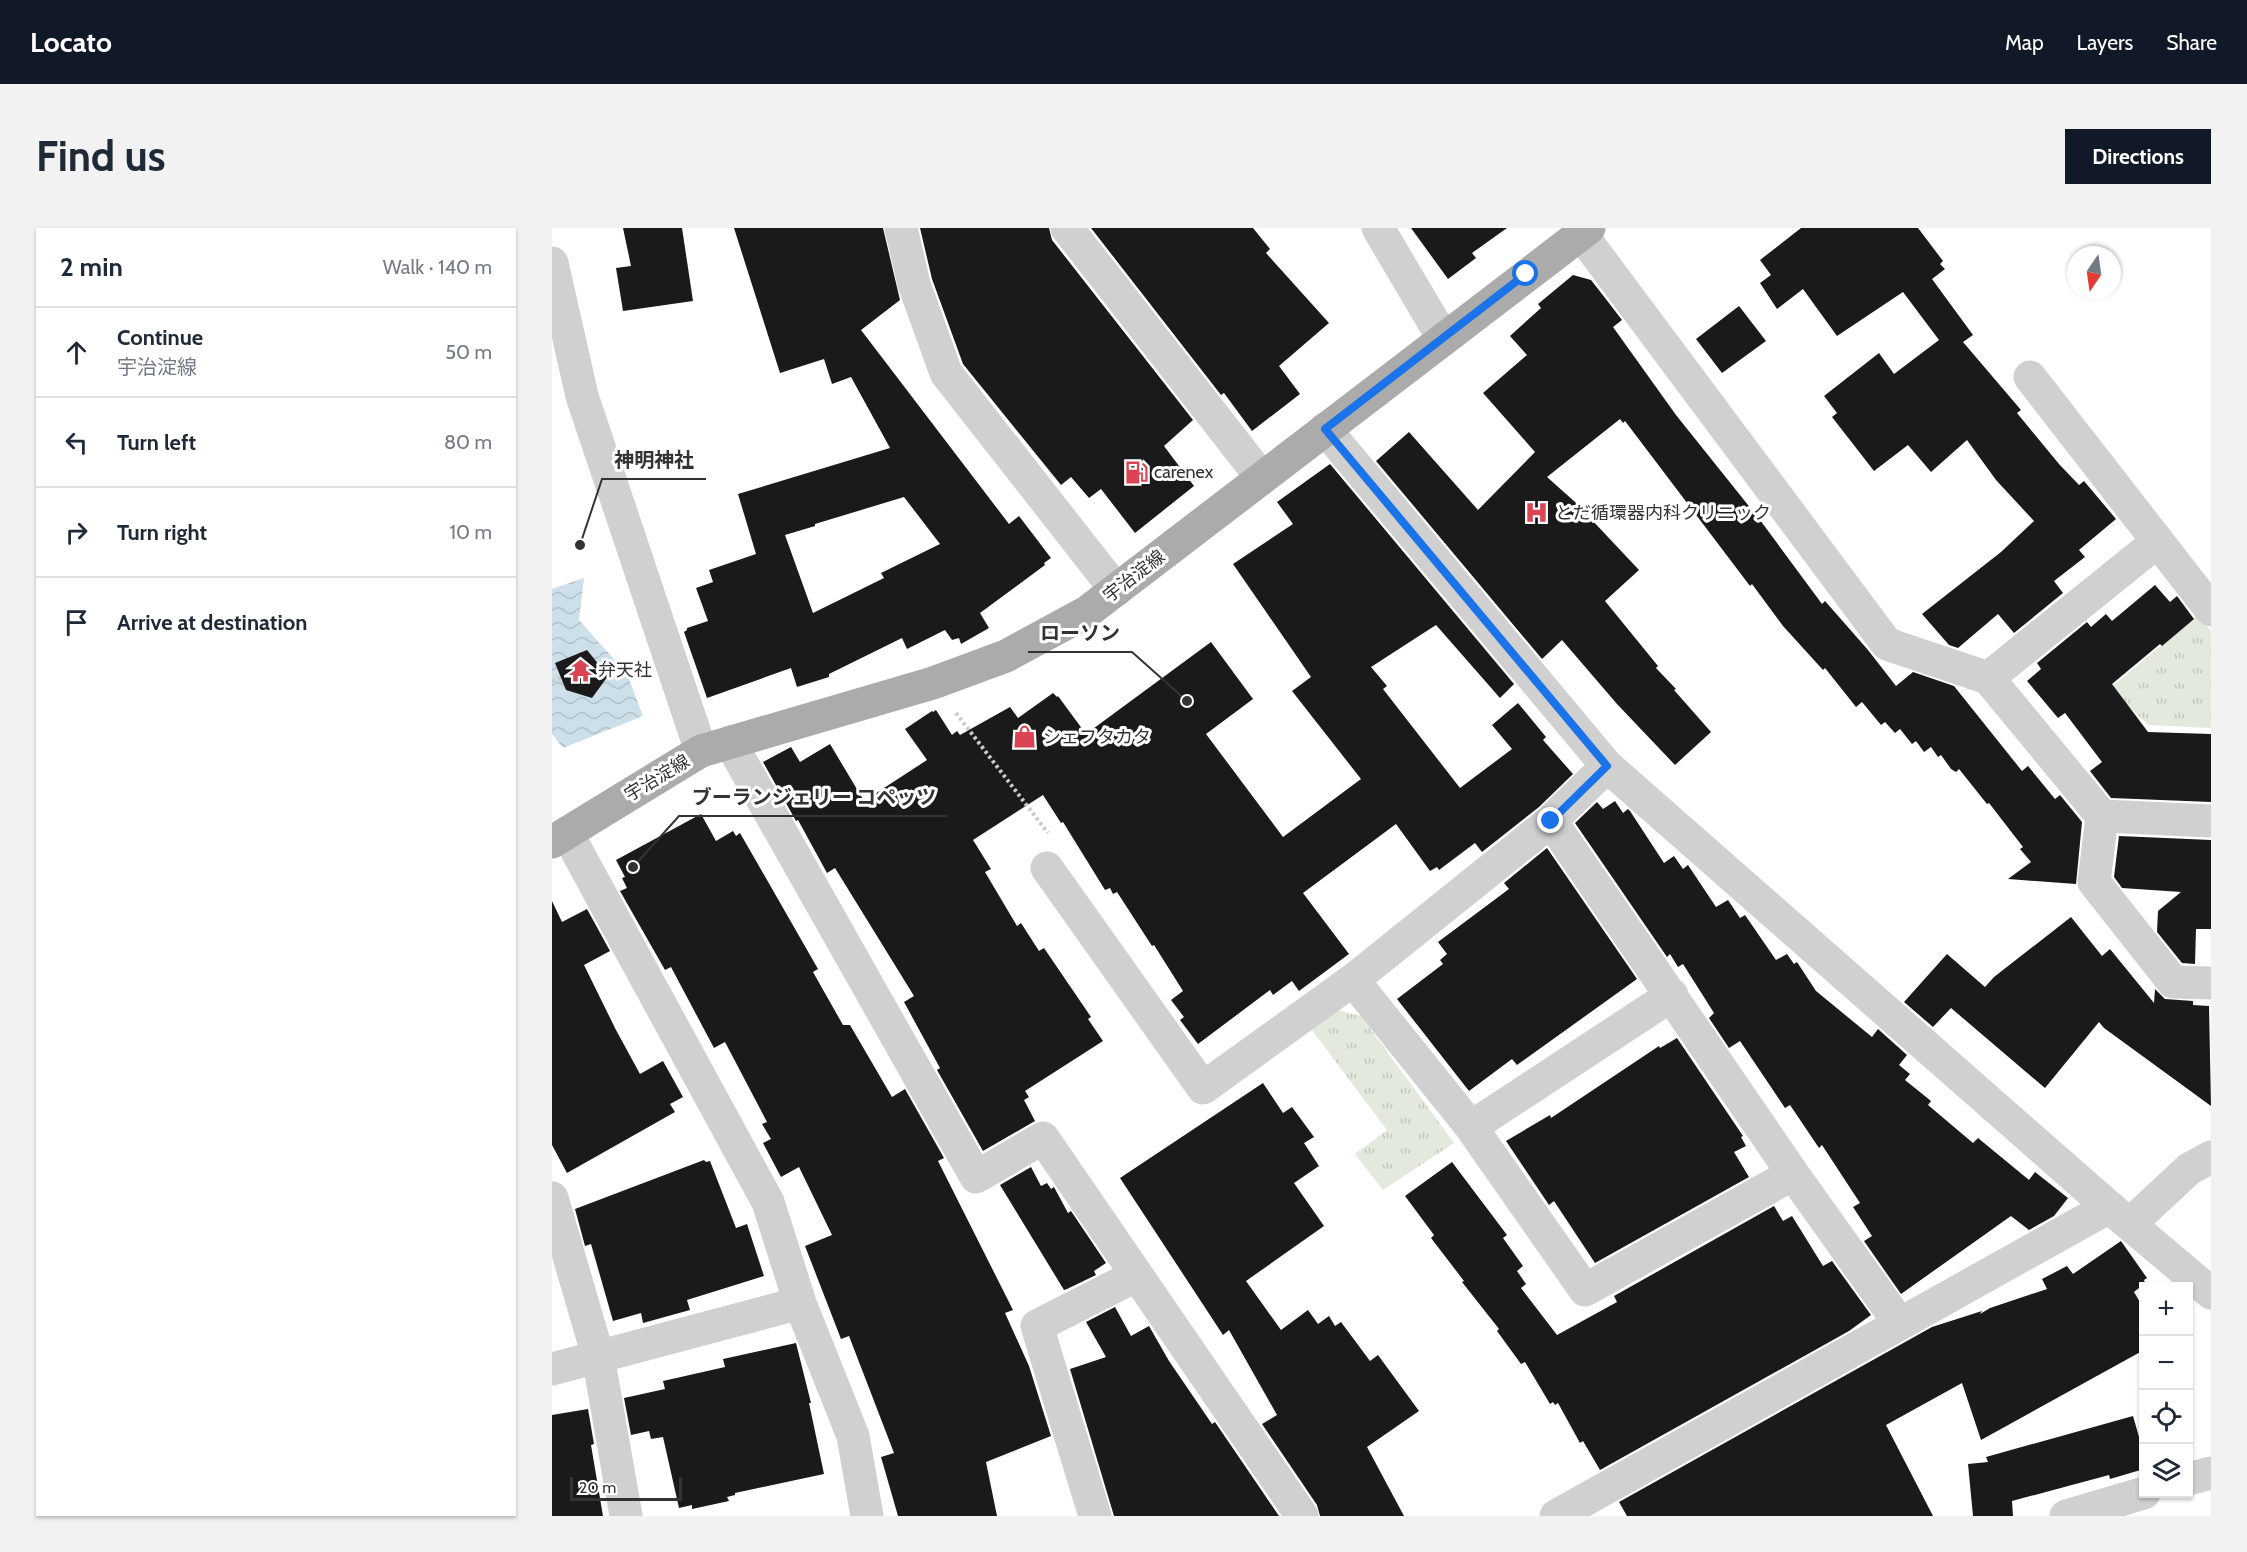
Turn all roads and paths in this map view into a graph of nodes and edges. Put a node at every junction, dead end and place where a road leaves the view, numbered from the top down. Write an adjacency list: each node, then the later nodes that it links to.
1 (901, 228): 11 (street)
2 (1066, 228): 9 (street)
3 (1378, 228): 6 (street)
4 (1585, 231): 6 (main road, 宇治淀線); 14 (street)
5 (552, 263): 17 (street)
6 (1443, 338): 8 (main road, 宇治淀線)
7 (2030, 377): 10 (street)
8 (1325, 429): 9 (main road, 宇治淀線); 18 (street)
9 (1262, 478): 11 (main road, 宇治淀線)
10 (2157, 542): 12 (street); 14 (street)
11 (1116, 590): 16 (main road, 宇治淀線)
12 (2211, 610)
13 (561, 678): 15 (path)
14 (1988, 678): 19 (street)
15 (552, 681)
16 (933, 683): 17 (main road, 宇治淀線); 23 (path)
17 (715, 747): 22 (main road, 宇治淀線); 32 (street)
18 (1607, 766): 20 (street); 31 (street)
19 (2102, 816): 21 (street); 25 (street)
20 (1551, 821): 24 (street); 26 (street)
21 (2211, 821)
22 (559, 837): 34 (street)
23 (1047, 868): 24 (street)
24 (1353, 980): 27 (street)
25 (2211, 983)
26 (1672, 995): 27 (street); 29 (street)
27 (1471, 1127): 29 (street)
28 (2211, 1157): 31 (street)
29 (1793, 1174): 35 (street)
30 (552, 1198): 36 (street)
31 (2119, 1216): 33 (street); 35 (street)
32 (1137, 1275): 43 (street); 44 (street)
33 (2211, 1293)
34 (800, 1303): 36 (street); 42 (street)
35 (1900, 1324): 45 (street)
36 (598, 1356): 37 (street); 41 (street)
37 (552, 1369)
38 (2211, 1473): 39 (street)
39 (2193, 1478)
40 (2139, 1494): 46 (street)
41 (626, 1516)
42 (867, 1516)
43 (1095, 1516)
44 (1302, 1516)
45 (1556, 1516)
46 (2066, 1516)

